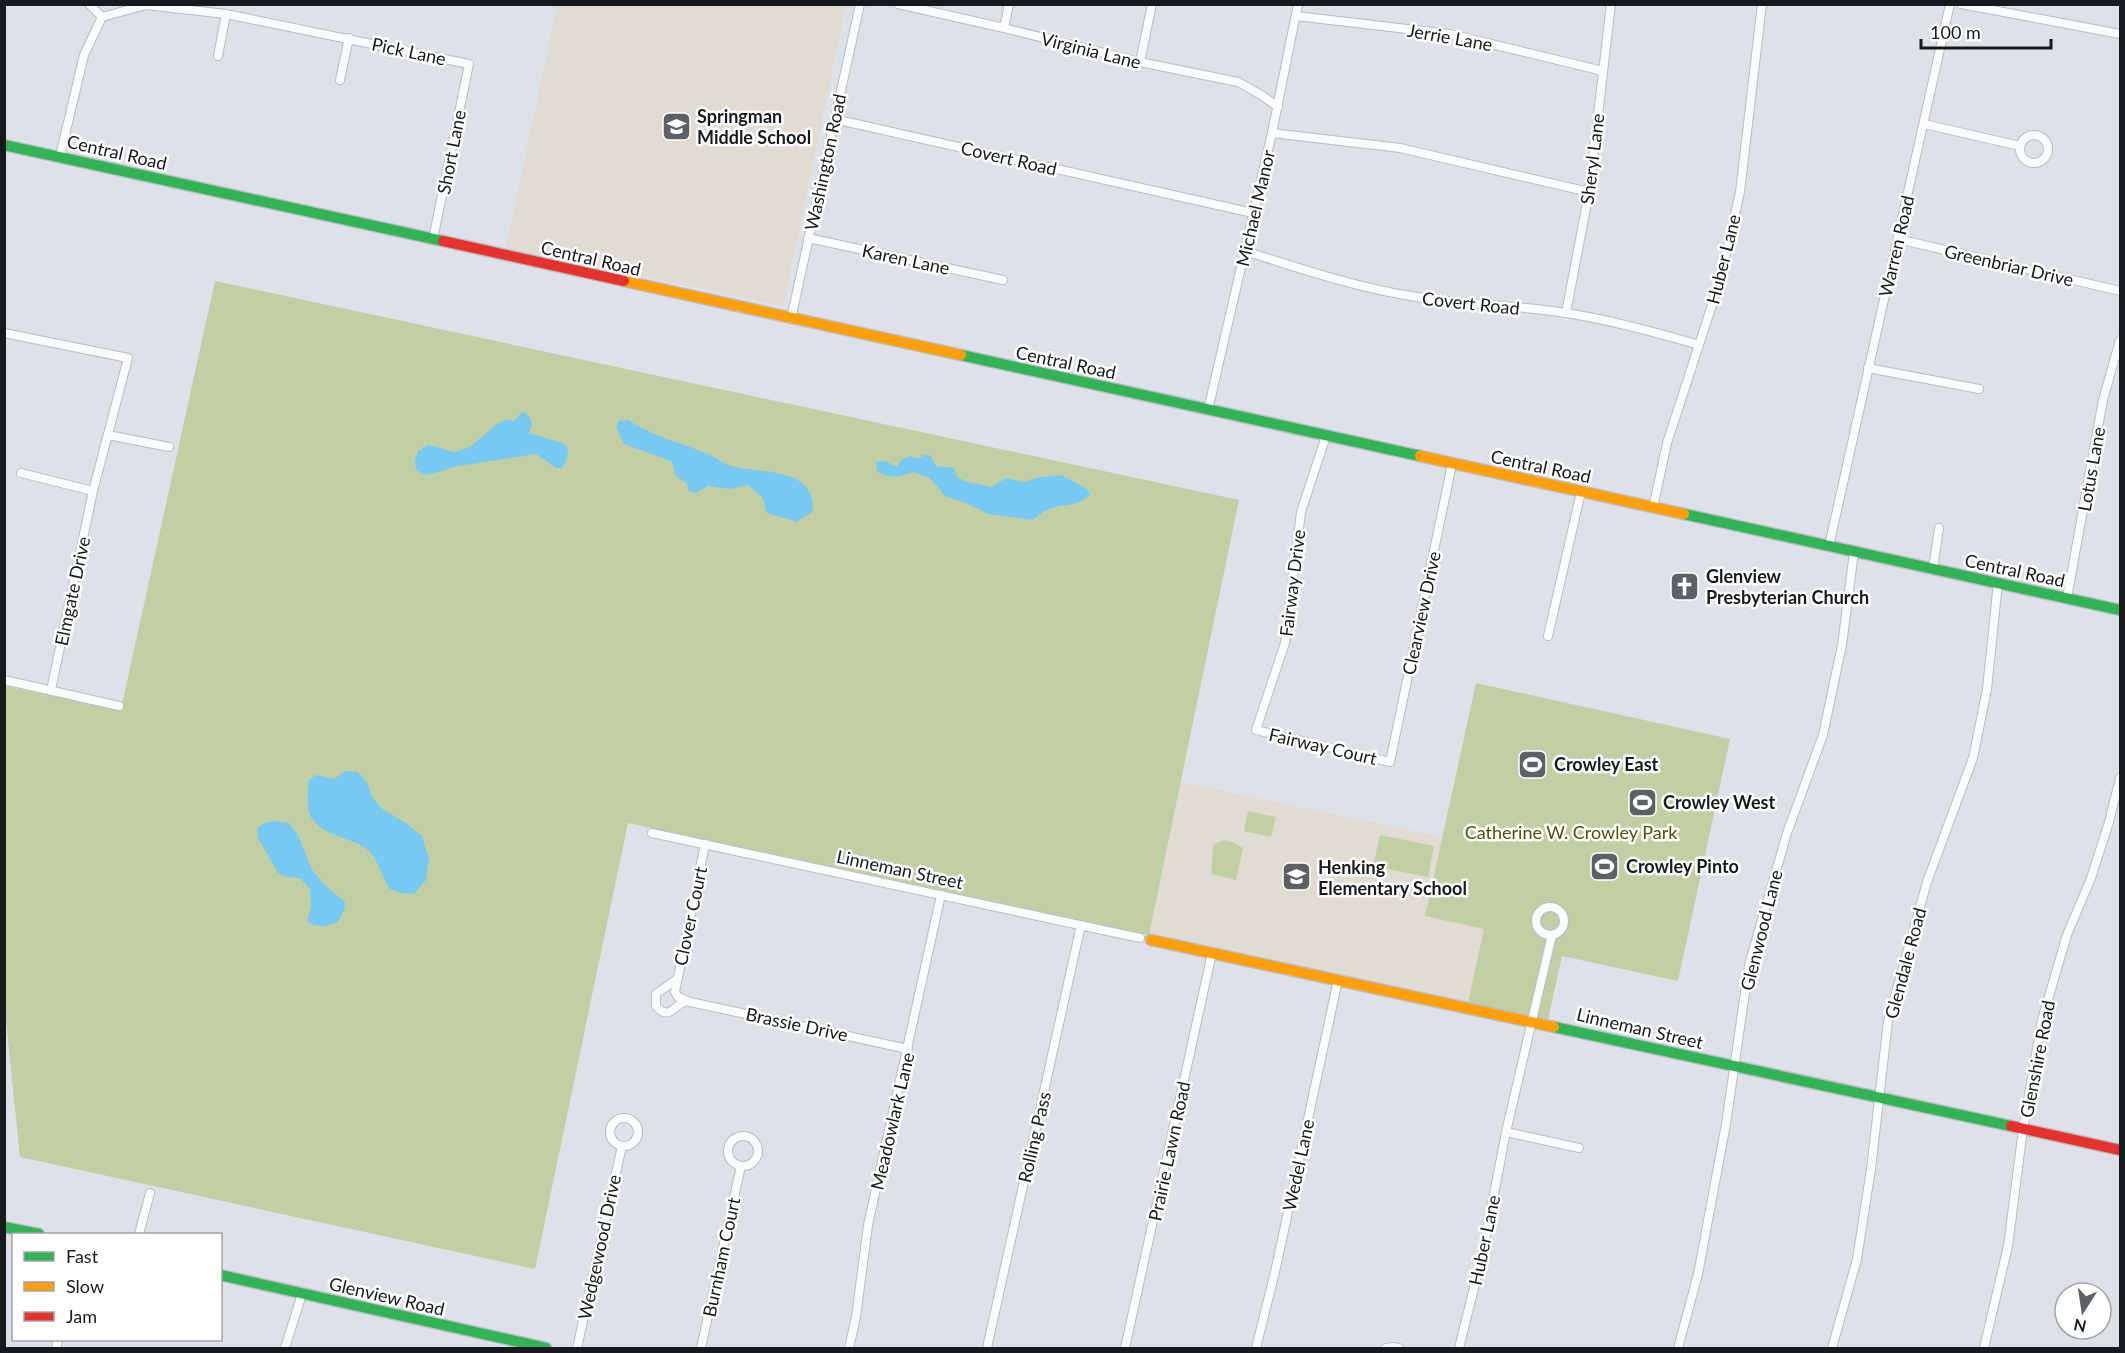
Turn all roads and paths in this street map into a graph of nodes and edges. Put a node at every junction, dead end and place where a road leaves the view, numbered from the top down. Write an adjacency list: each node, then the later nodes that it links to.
1 (89, 4): 14 (street)
2 (236, 4): 12 (street)
3 (860, 4): 24 (street, Washington Road)
4 (898, 4): 15 (street, Virginia Lane)
5 (1009, 4): 15 (street)
6 (1152, 4): 19 (street)
7 (1298, 4): 13 (street, Michael Manor)
8 (1611, 4): 21 (street, Sheryl Lane)
9 (1762, 4): 42 (street, Huber Lane)
10 (1950, 4): 25 (street, Warren Road)
11 (1961, 4): 16 (street)
12 (230, 14): 14 (street, Pick Lane); 17 (street, Pick Lane); 18 (street)
13 (1296, 16): 21 (street, Jerrie Lane); 23 (street, Michael Manor)
14 (102, 17): 29 (street)
15 (1004, 28): 19 (street, Virginia Lane)
16 (2121, 34)
17 (349, 38): 20 (street, Pick Lane); 22 (street, Pick Lane)
18 (218, 57)
19 (1140, 62): 23 (street, Virginia Lane)
20 (469, 64): 33 (street, Short Lane)
21 (1603, 71): 30 (street, Sheryl Lane)
22 (340, 80)
23 (1278, 107): 26 (street, Michael Manor)
24 (834, 119): 31 (street, Covert Road); 32 (street, Washington Road)
25 (1924, 124): 28 (street); 34 (street, Warren Road)
26 (1272, 133): 30 (street); 31 (street, Michael Manor)
27 (4, 145): 29 (main road, Central Road)
28 (2020, 146)
29 (60, 156): 33 (main road, Central Road)
30 (1589, 192): 38 (street, Sheryl Lane)
31 (1253, 213): 35 (street, Michael Manor)
32 (808, 238): 36 (street, Karen Lane); 39 (street, Washington Road)
33 (433, 239): 39 (main road, Central Road)
34 (1898, 239): 37 (street, Greenbriar Drive); 43 (street, Warren Road)
35 (1245, 251): 38 (street, Covert Road); 45 (street, Michael Manor)
36 (1003, 280)
37 (2121, 291)
38 (1566, 313): 42 (street, Covert Road)
39 (790, 319): 45 (main road, Central Road)
40 (4, 333): 46 (street, Elmgate Drive)
41 (2121, 340): 59 (street, Lotus Lane)
42 (1699, 345): 53 (street, Huber Lane)
43 (1868, 368): 44 (street); 55 (street, Warren Road)
44 (1978, 389)
45 (1208, 410): 47 (main road, Central Road)
46 (108, 435): 48 (street); 51 (street, Elmgate Drive)
47 (1326, 436): 49 (main road, Central Road); 65 (street, Fairway Drive)
48 (169, 447)
49 (1452, 464): 52 (main road, Central Road); 66 (street, Clearview Drive)
50 (21, 473): 51 (street)
51 (93, 491): 63 (street, Elmgate Drive)
52 (1581, 492): 53 (main road, Central Road); 61 (street)
53 (1653, 508): 55 (main road, Central Road)
54 (1939, 528): 57 (street)
55 (1828, 546): 56 (main road, Central Road)
56 (1854, 552): 57 (main road, Central Road); 80 (street, Glenwood Lane)
57 (1933, 569): 58 (main road, Central Road)
58 (1998, 583): 59 (main road, Central Road); 81 (street, Glendale Road)
59 (2067, 598): 60 (main road, Central Road)
60 (2121, 610)
61 (1548, 636)
62 (4, 680): 63 (street)
63 (51, 690): 64 (street)
64 (119, 706)
65 (1256, 730): 66 (street, Fairway Court)
66 (1390, 762)
67 (2121, 777): 82 (street, Glenshire Road)
68 (652, 832): 69 (street, Linneman Street)
69 (705, 844): 70 (street, Linneman Street); 76 (street, Clover Court)
70 (941, 895): 71 (street, Linneman Street); 79 (street, Meadowlark Lane)
71 (1081, 925): 73 (street, Linneman Street); 99 (street, Rolling Pass)
72 (1552, 935): 78 (street, Huber Lane)
73 (1146, 939): 74 (main road, Linneman Street)
74 (1212, 953): 75 (main road, Linneman Street); 100 (street, Prairie Lawn Road)
75 (1338, 980): 78 (main road, Linneman Street); 101 (street, Wedel Lane)
76 (676, 983): 77 (street); 77 (street)
77 (687, 1001): 79 (street, Brassie Drive)
78 (1532, 1022): 80 (main road, Linneman Street); 83 (street, Huber Lane)
79 (908, 1049): 98 (street, Meadowlark Lane)
80 (1734, 1066): 81 (main road, Linneman Street); 105 (street, Glenwood Lane)
81 (1879, 1099): 82 (main road, Linneman Street); 106 (street, Glendale Road)
82 (2023, 1129): 86 (main road, Linneman Street); 107 (street, Glenshire Road)
83 (1506, 1132): 85 (street); 104 (street, Huber Lane)
84 (621, 1146): 96 (street, Wedgewood Drive)
85 (1579, 1148)
86 (2121, 1150)
87 (741, 1166): 87 (street, Burnham Court); 97 (street, Burnham Court)
88 (150, 1193): 91 (street)
89 (4, 1227): 90 (main road)
90 (34, 1233)
91 (139, 1233)
92 (222, 1275): 93 (main road, Glenview Road)
93 (302, 1294): 94 (street); 95 (main road, Glenview Road)
94 (285, 1348)
95 (546, 1348)
96 (577, 1348)
97 (701, 1348)
98 (849, 1348)
99 (987, 1348)
100 (1125, 1348)
101 (1256, 1348)
102 (1386, 1348): 103 (street)
103 (1399, 1348)
104 (1459, 1348)
105 (1678, 1348)
106 (1832, 1348)
107 (1984, 1348)

